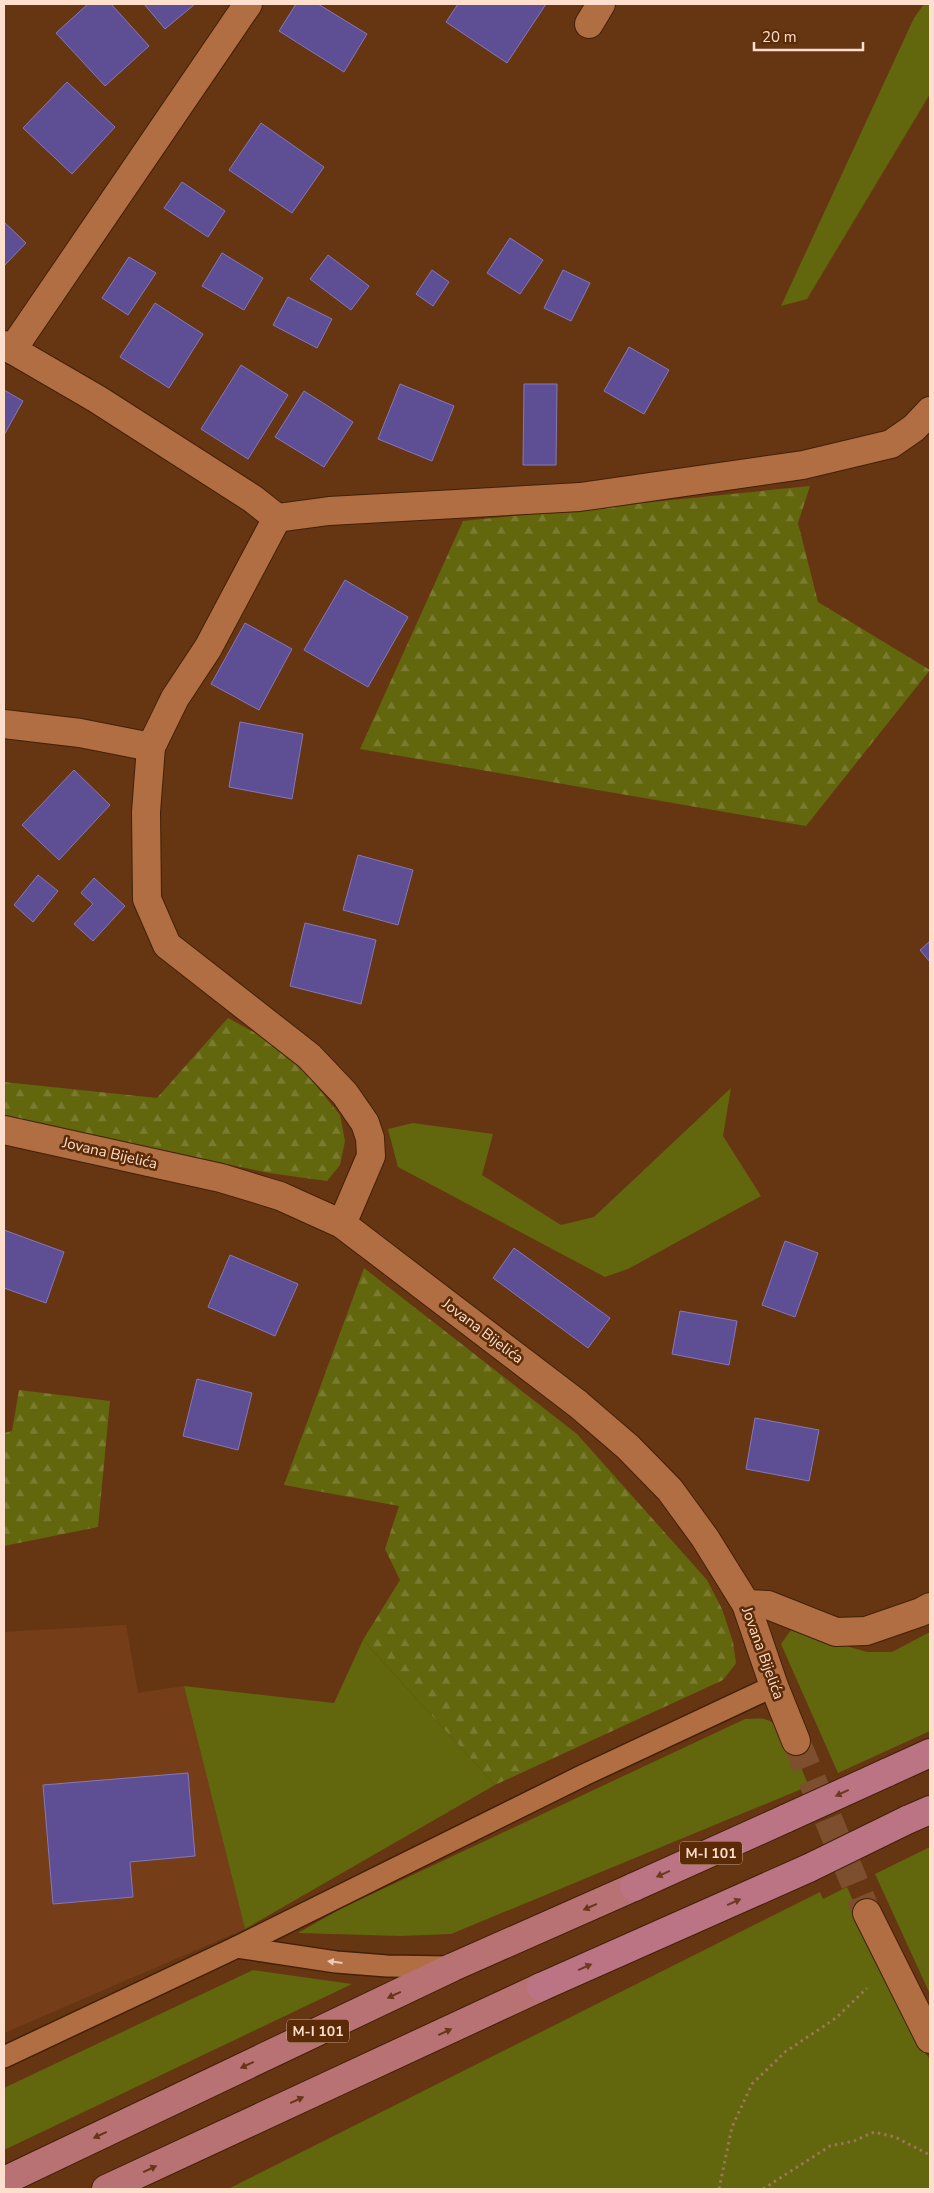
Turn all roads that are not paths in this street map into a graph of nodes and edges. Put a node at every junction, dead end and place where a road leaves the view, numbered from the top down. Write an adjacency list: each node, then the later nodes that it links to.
1 (248, 4): 2 (street)
2 (8, 348): 4 (street)
3 (930, 411): 4 (street)
4 (277, 518): 6 (street)
5 (4, 724): 6 (street)
6 (151, 747): 8 (street)
7 (4, 1130): 8 (street, Jovana Bijelića)
8 (342, 1224): 9 (street, Jovana Bijelića)
9 (746, 1604): 10 (street); 11 (street, Jovana Bijelića)
10 (930, 1606)
11 (774, 1686): 12 (street, Jovana Bijelića); 17 (lane)
12 (796, 1741)
13 (930, 1753): 15 (highway, M-I 101, one-way to 15, bridge)
14 (919, 1815): 19 (highway, one-way to 14, bridge)
15 (634, 1887): 18 (main road, M-I 101, one-way to 18)
16 (867, 1912): 20 (street)
17 (237, 1947): 18 (lane, one-way to 17); 21 (lane)
18 (453, 1967): 22 (main road, M-I 101, one-way to 22)
19 (541, 1987): 23 (main road, one-way to 19)
20 (930, 2040)
21 (4, 2058)
22 (4, 2181)
23 (106, 2189)

